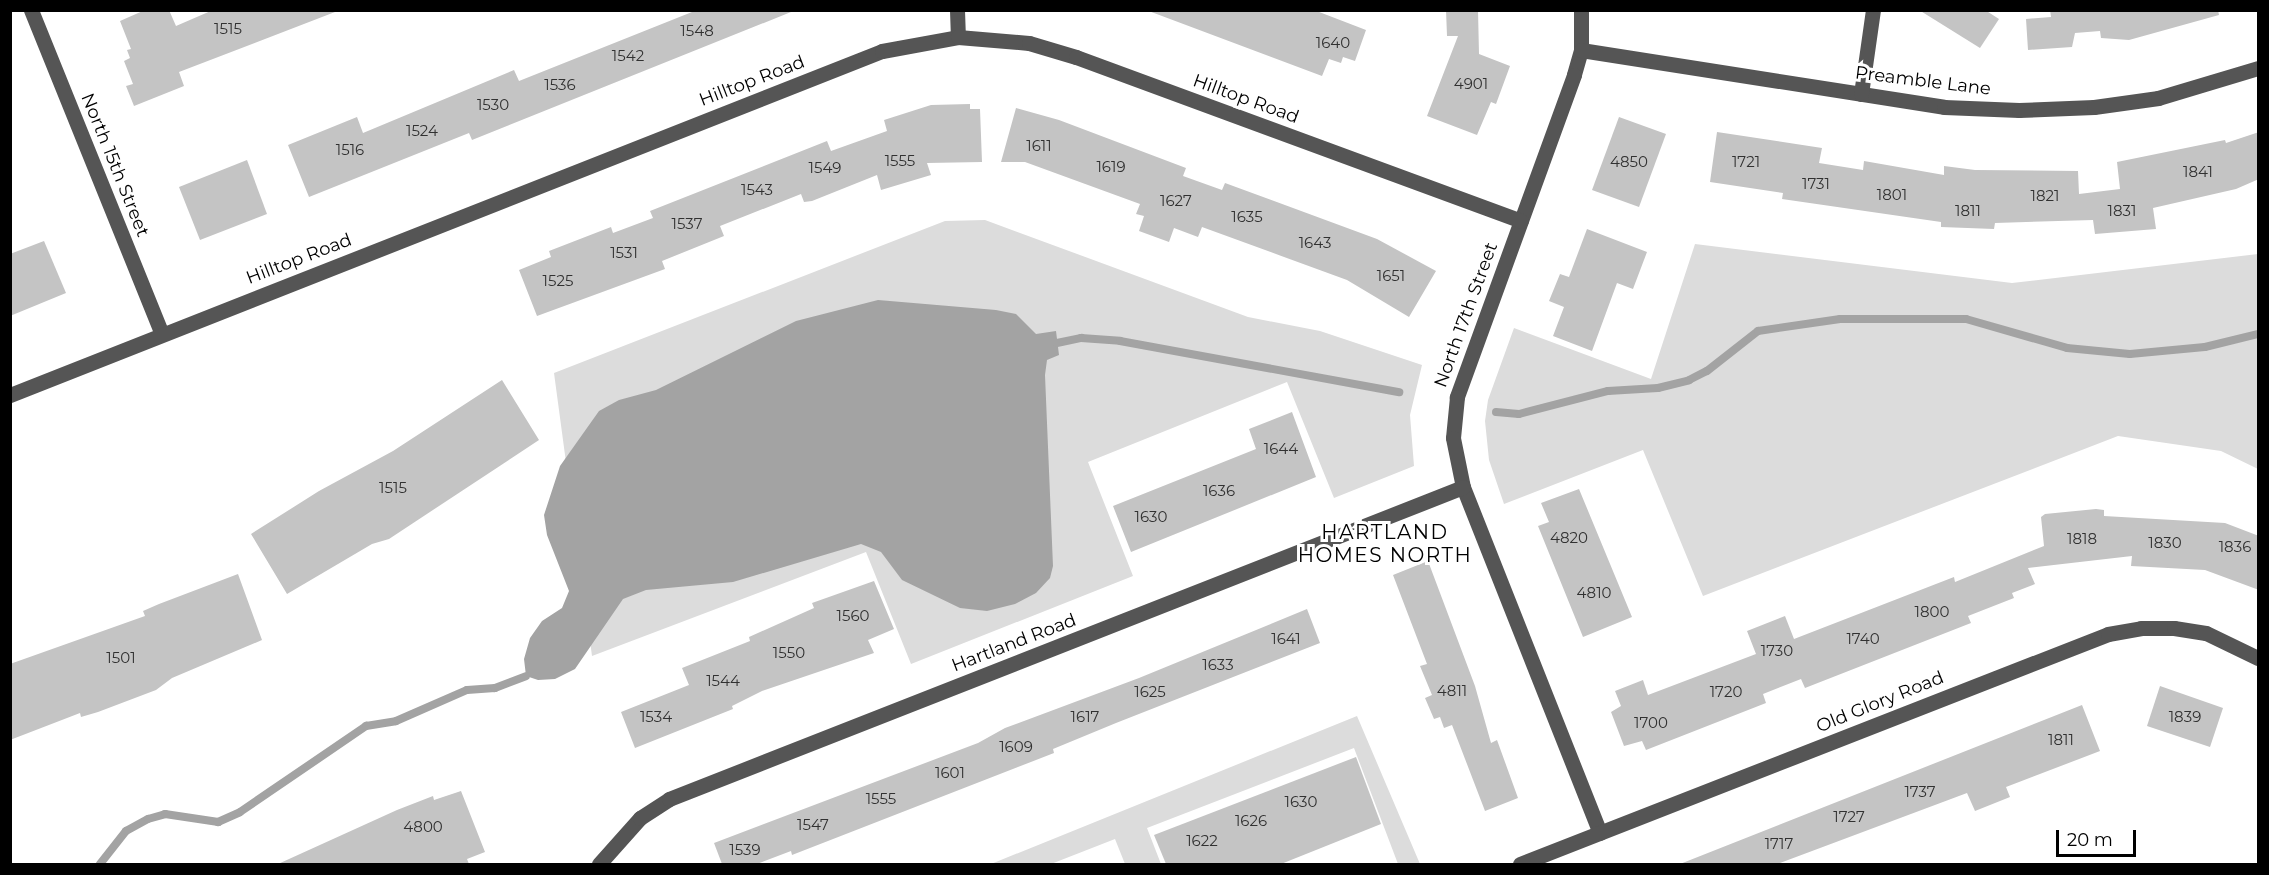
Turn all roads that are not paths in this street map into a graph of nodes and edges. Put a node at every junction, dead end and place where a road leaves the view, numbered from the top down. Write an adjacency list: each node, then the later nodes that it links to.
1 (31, 10): 10 (street, North 15th Street)
2 (957, 10): 5 (street)
3 (1581, 10): 6 (street, North 17th Street)
4 (1873, 10): 8 (street)
5 (958, 37): 9 (street, Hilltop Road); 10 (street, Hilltop Road)
6 (1581, 50): 8 (street, Preamble Lane); 9 (street, North 17th Street)
7 (2259, 68): 8 (street, Preamble Lane)
8 (1861, 94)
9 (1521, 221): 12 (street, North 17th Street)
10 (162, 334): 11 (street, Hilltop Road)
11 (10, 395)
12 (1463, 487): 14 (street, North 17th Street); 15 (street, Hartland Road)
13 (2259, 658): 14 (street, Old Glory Road)
14 (1600, 833): 16 (street, Old Glory Road)
15 (598, 864)
16 (1520, 864)

